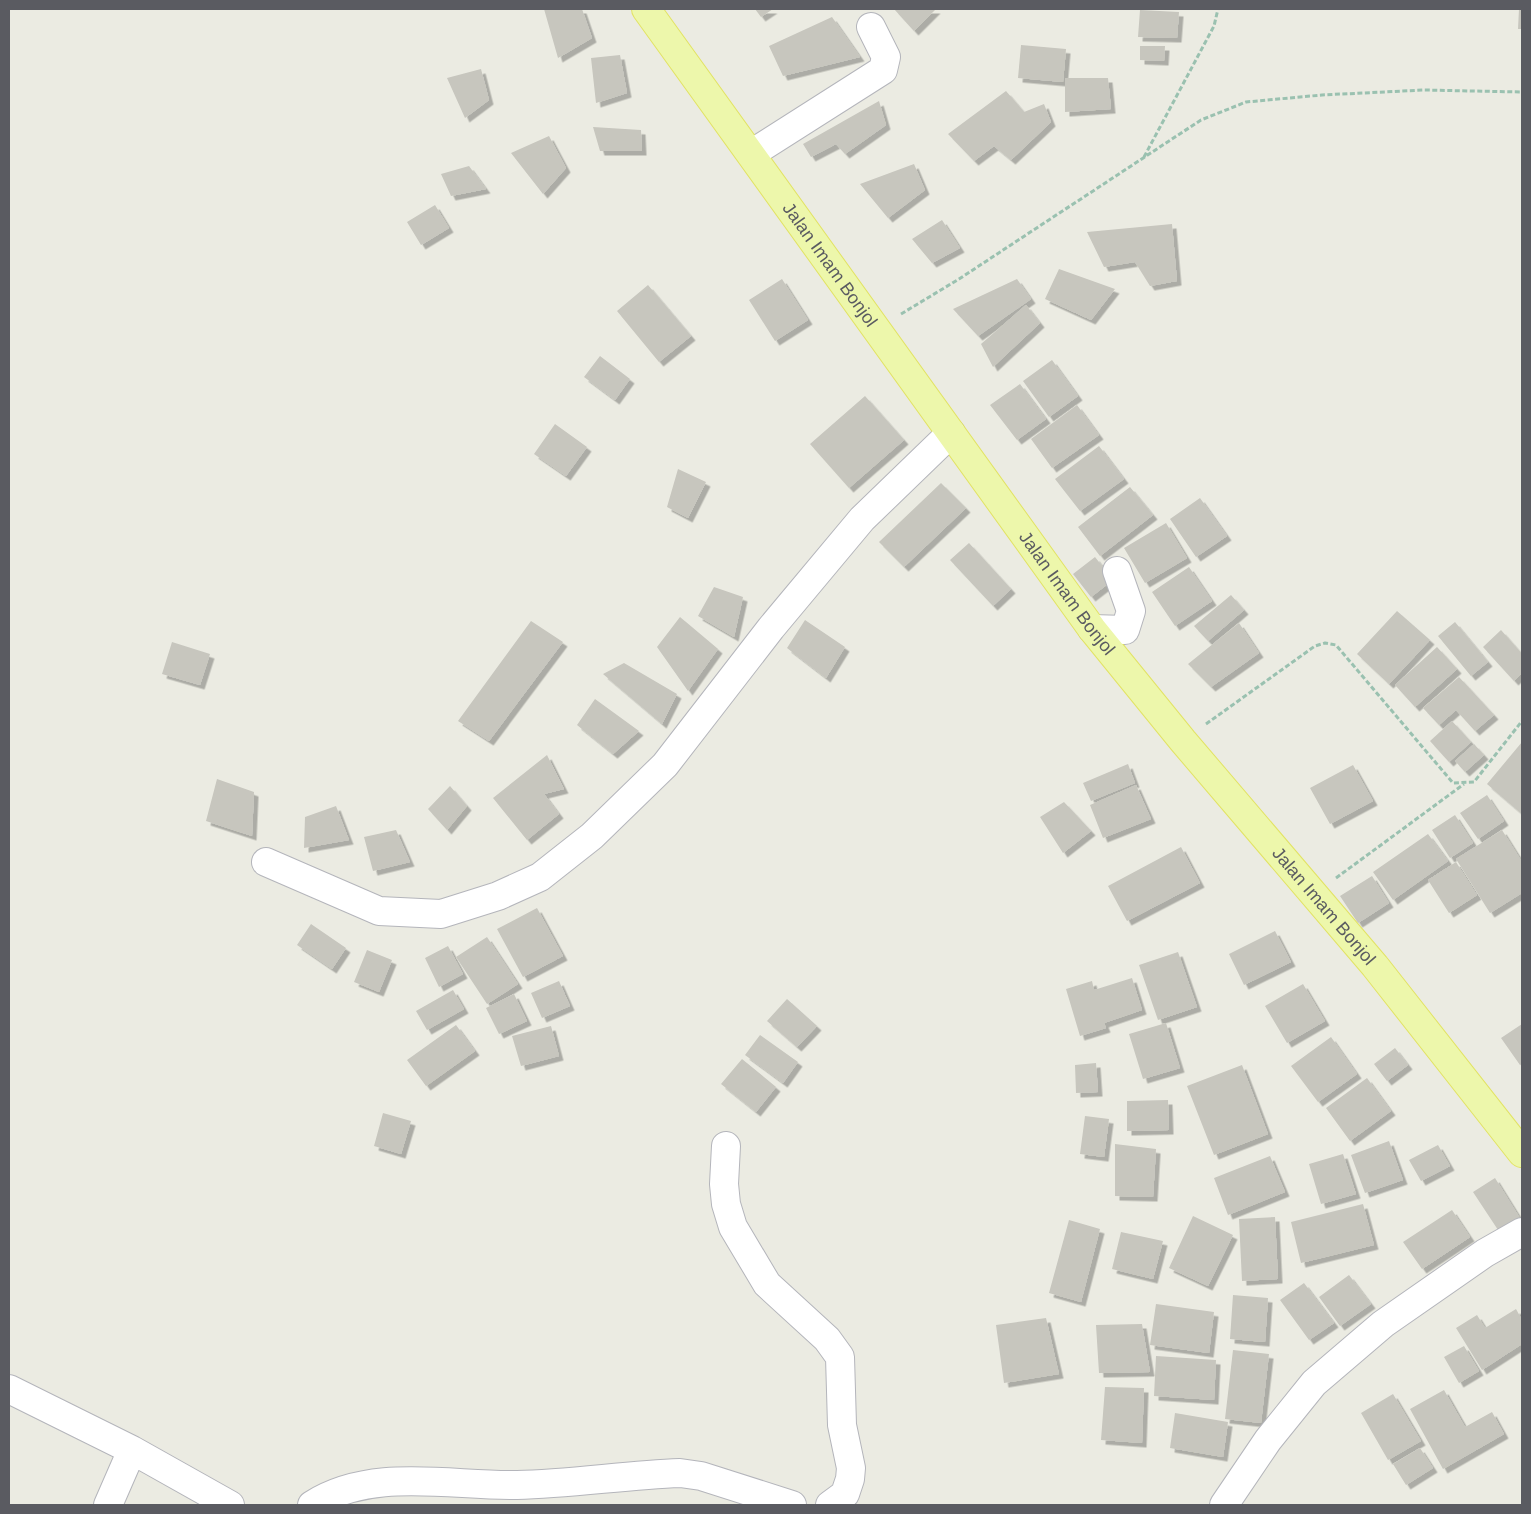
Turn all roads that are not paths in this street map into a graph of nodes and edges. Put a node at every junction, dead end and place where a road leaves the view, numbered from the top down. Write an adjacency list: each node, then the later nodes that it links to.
1 (646, 9): 3 (main road, Jalan Imam Bonjol)
2 (871, 28): 3 (street)
3 (751, 154): 4 (main road, Jalan Imam Bonjol)
4 (952, 433): 6 (main road, Jalan Imam Bonjol); 7 (street)
5 (1117, 571): 6 (street)
6 (1092, 628): 9 (main road, Jalan Imam Bonjol)
7 (266, 862)
8 (726, 1146): 17 (street)
9 (1522, 1152)
10 (1522, 1232): 18 (street)
11 (9, 1389): 12 (street)
12 (132, 1450): 13 (street); 14 (street)
13 (108, 1505)
14 (230, 1505)
15 (312, 1505): 16 (street)
16 (792, 1505)
17 (830, 1505)
18 (1224, 1505)

